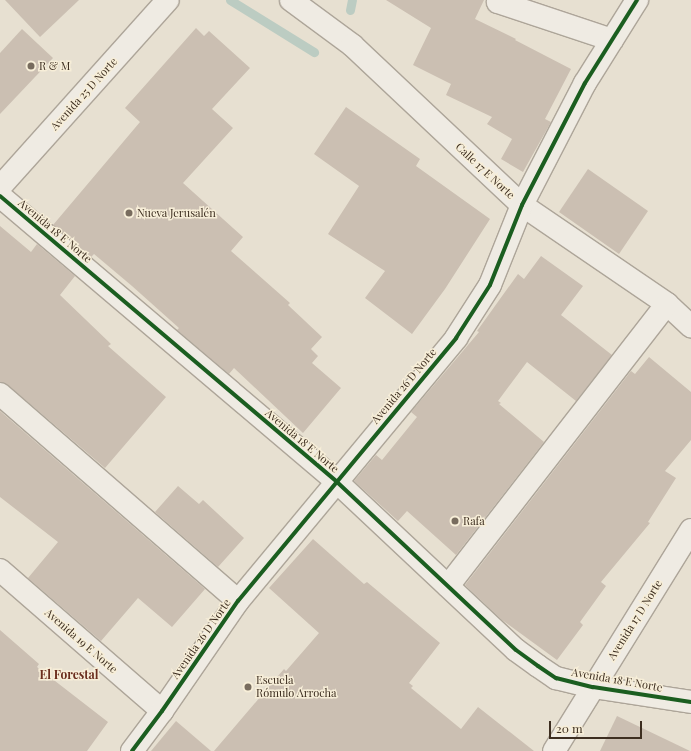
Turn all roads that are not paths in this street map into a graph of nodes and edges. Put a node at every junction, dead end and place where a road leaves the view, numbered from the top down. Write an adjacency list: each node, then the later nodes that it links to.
1 (168, 0): 6 (street, Avenida 25 D Norte)
2 (291, 0): 8 (street, Calle 17 E Norte)
3 (498, 0): 5 (street)
4 (637, 0): 5 (street, Avenida 26 D Norte)
5 (612, 40): 8 (street, Avenida 26 D Norte)
6 (0, 187)
7 (0, 196): 12 (street, Avenida 18 E Norte)
8 (522, 205): 9 (street, Calle 17 E Norte); 12 (street, Avenida 26 D Norte)
9 (667, 304): 10 (street, Calle 17 E Norte); 15 (street)
10 (691, 326)
11 (0, 394): 16 (street)
12 (337, 482): 15 (street, Avenida 18 E Norte); 16 (street, Avenida 26 D Norte)
13 (691, 530): 17 (street, Avenida 17 D Norte)
14 (0, 570): 19 (street, Avenida 19 E Norte)
15 (448, 586): 17 (street, Avenida 18 E Norte)
16 (238, 601): 19 (street, Avenida 26 D Norte)
17 (593, 687): 18 (street, Avenida 18 E Norte); 21 (street, Avenida 17 D Norte)
18 (691, 702)
19 (162, 712): 20 (street, Avenida 26 D Norte)
20 (132, 751)
21 (554, 751)

